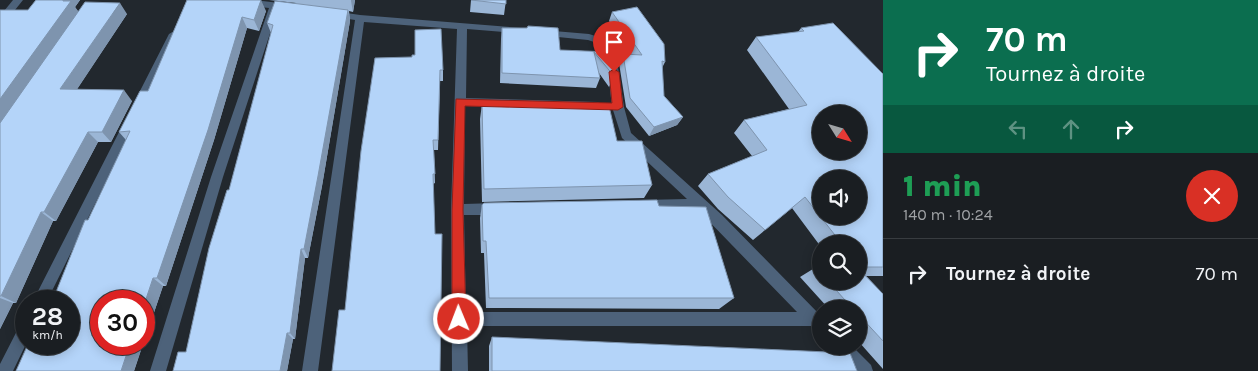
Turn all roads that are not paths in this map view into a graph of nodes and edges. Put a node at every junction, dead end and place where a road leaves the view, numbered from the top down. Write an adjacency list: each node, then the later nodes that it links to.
1 (18, 0): 7 (street)
2 (227, 0): 3 (street)
3 (274, 5): 4 (street); 23 (street)
4 (302, 9)
5 (322, 12): 6 (street)
6 (360, 18): 8 (street); 24 (street)
7 (0, 23)
8 (462, 25): 10 (street); 11 (street)
9 (177, 27): 16 (street)
10 (460, 102): 11 (street); 15 (street)
11 (618, 107): 12 (street)
12 (701, 204): 13 (street); 17 (street)
13 (633, 206)
14 (506, 209): 15 (street)
15 (457, 210): 18 (street)
16 (46, 290)
17 (812, 317)
18 (459, 319): 19 (street); 25 (street)
19 (812, 323)
20 (15, 350): 22 (street)
21 (849, 355): 26 (street)
22 (4, 371)
23 (158, 371)
24 (310, 371)
25 (460, 371)
26 (865, 371)

